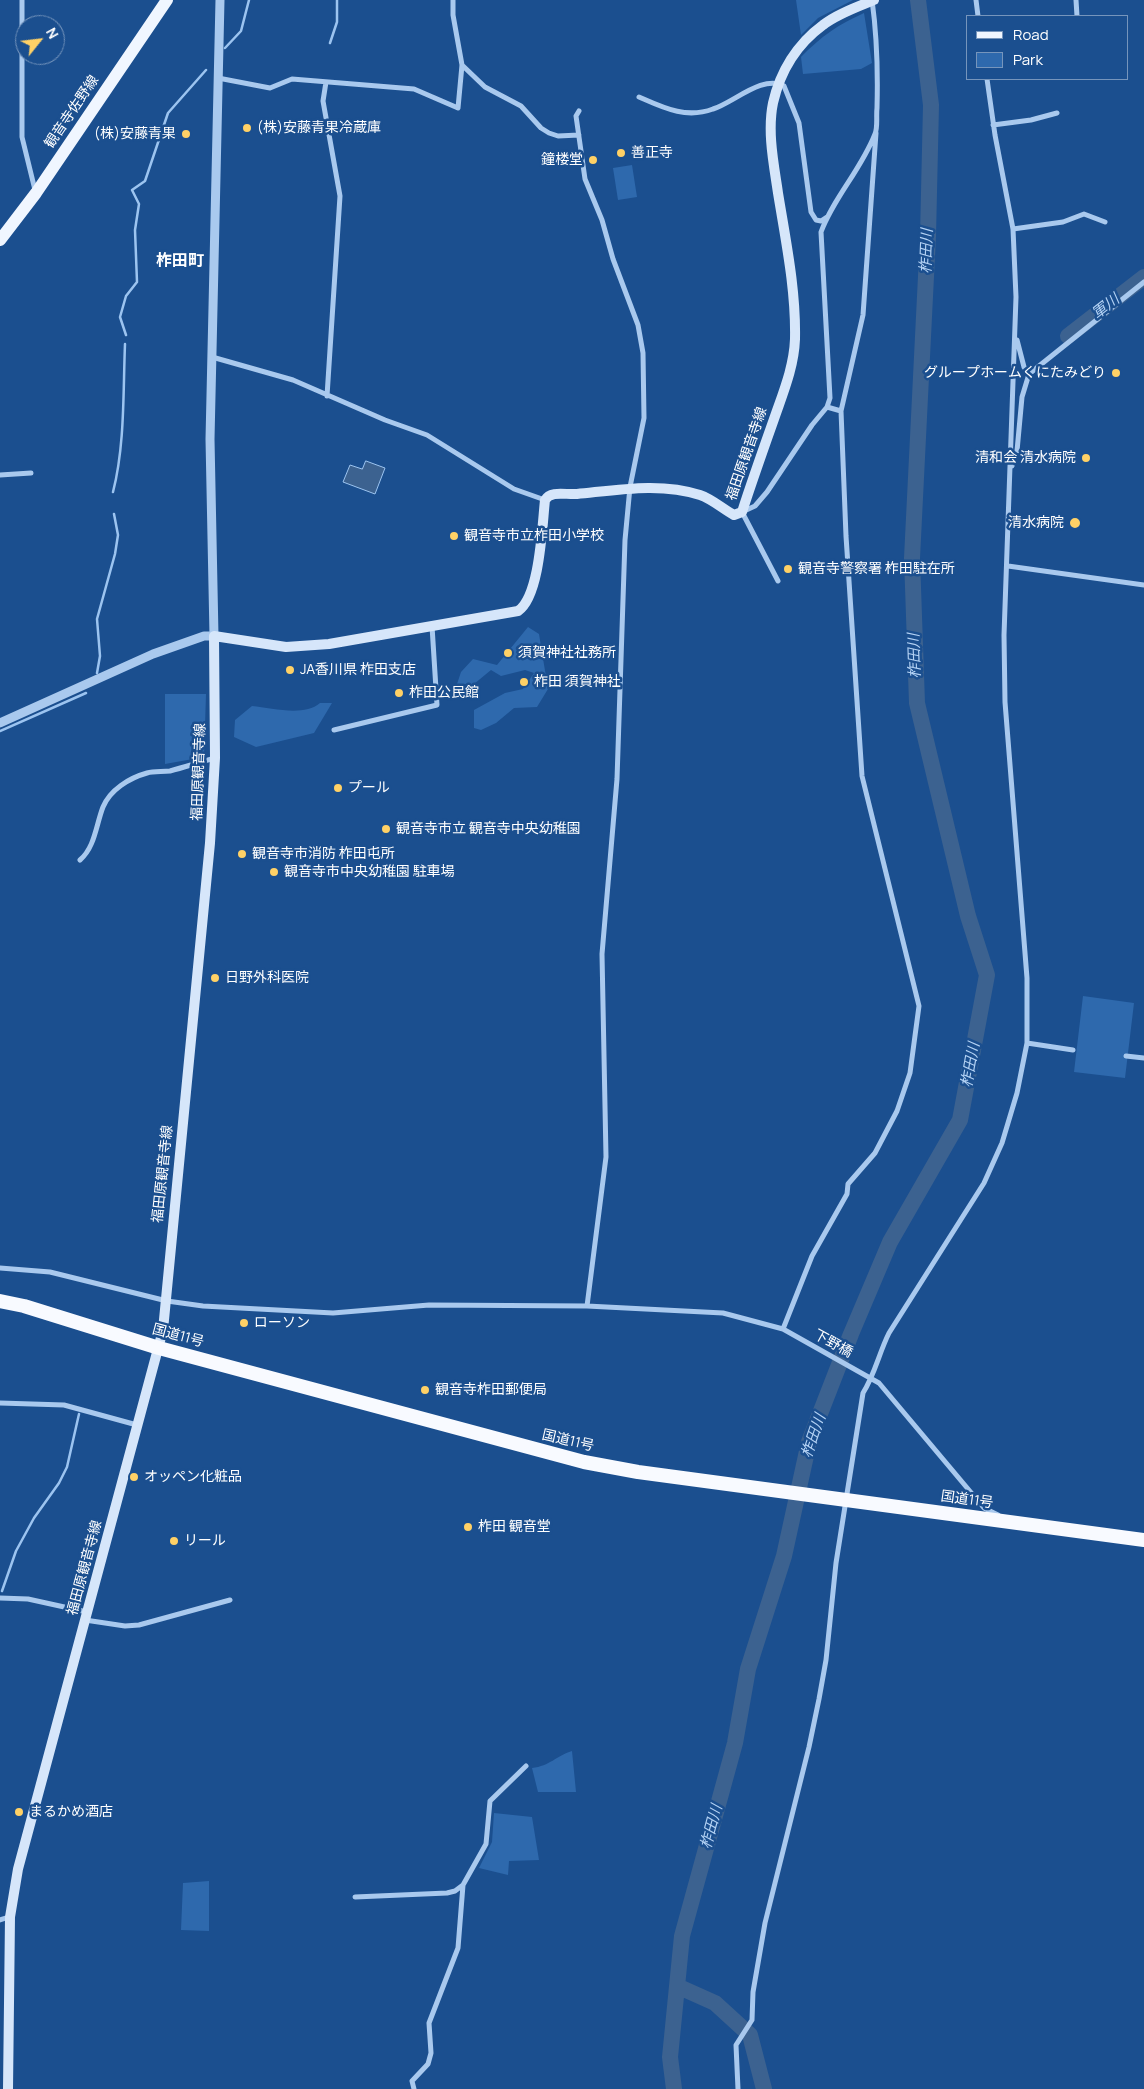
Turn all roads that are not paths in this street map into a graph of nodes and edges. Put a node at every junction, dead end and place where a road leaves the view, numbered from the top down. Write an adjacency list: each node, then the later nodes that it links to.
1 (22, 0): 21 (street)
2 (167, 0): 21 (main road, 観音寺佐野線)
3 (453, 0): 10 (street)
4 (872, 0): 14 (main road, 福田原観音寺線); 19 (street)
5 (976, 0): 8 (street)
6 (1076, 0): 9 (street)
7 (220, 1): 11 (street)
8 (978, 15)
9 (1077, 15)
10 (462, 65): 13 (street); 20 (street)
11 (218, 78): 13 (street); 28 (street)
12 (987, 80): 18 (street)
13 (326, 82): 30 (street)
14 (779, 83): 15 (street); 22 (street); 38 (main road, 福田原観音寺線)
15 (639, 97)
16 (579, 111): 20 (street)
17 (1057, 113): 18 (street)
18 (993, 125): 24 (street)
19 (876, 132): 22 (street); 32 (street)
20 (578, 135): 36 (street)
21 (36, 193): 25 (main road, 観音寺佐野線)
22 (827, 217): 31 (street)
23 (1105, 222): 24 (street)
24 (1012, 229): 27 (street)
25 (0, 240)
26 (1144, 282): 29 (street)
27 (1016, 336): 29 (street); 33 (street)
28 (211, 357): 30 (street); 43 (street)
29 (1029, 374): 33 (street)
30 (327, 396): 37 (street)
31 (827, 407): 32 (street); 38 (street)
32 (841, 411): 56 (street)
33 (1010, 471): 39 (street)
34 (0, 474): 35 (street)
35 (31, 474)
36 (630, 487): 37 (main road, 福田原観音寺線); 38 (main road, 福田原観音寺線); 55 (street)
37 (545, 500): 42 (main road)
38 (742, 512): 40 (street)
39 (1008, 566): 41 (street); 48 (street)
40 (778, 581)
41 (1144, 584)
42 (432, 626): 43 (main road); 45 (street)
43 (214, 636): 44 (street); 46 (main road, 福田原観音寺線)
44 (0, 723)
45 (334, 730)
46 (215, 758): 47 (street); 53 (main road, 福田原観音寺線)
47 (80, 860)
48 (1026, 1043): 49 (street); 58 (street)
49 (1073, 1050)
50 (1126, 1056): 51 (street)
51 (1144, 1058)
52 (0, 1268): 53 (street, 下野橋)
53 (167, 1300): 55 (street, 下野橋); 57 (main road, 福田原観音寺線)
54 (0, 1301): 57 (highway, 国道11号)
55 (587, 1306): 56 (street, 下野橋)
56 (783, 1329): 58 (street, 下野橋)
57 (158, 1348): 60 (main road, 福田原観音寺線); 61 (highway, 国道11号)
58 (872, 1378): 61 (street); 62 (street, 下野橋)
59 (0, 1403): 60 (street)
60 (137, 1425): 66 (main road, 福田原観音寺線)
61 (846, 1500): 62 (highway, 国道11号); 73 (street)
62 (1012, 1522): 63 (highway, 国道11号)
63 (1144, 1540)
64 (0, 1598): 66 (street)
65 (230, 1600): 66 (street)
66 (86, 1616): 70 (main road, 福田原観音寺線)
67 (526, 1766): 68 (street)
68 (463, 1884): 69 (street); 72 (street)
69 (355, 1897)
70 (5, 1918): 71 (main road, 福田原観音寺線)
71 (8, 2089)
72 (414, 2089)
73 (738, 2089)

